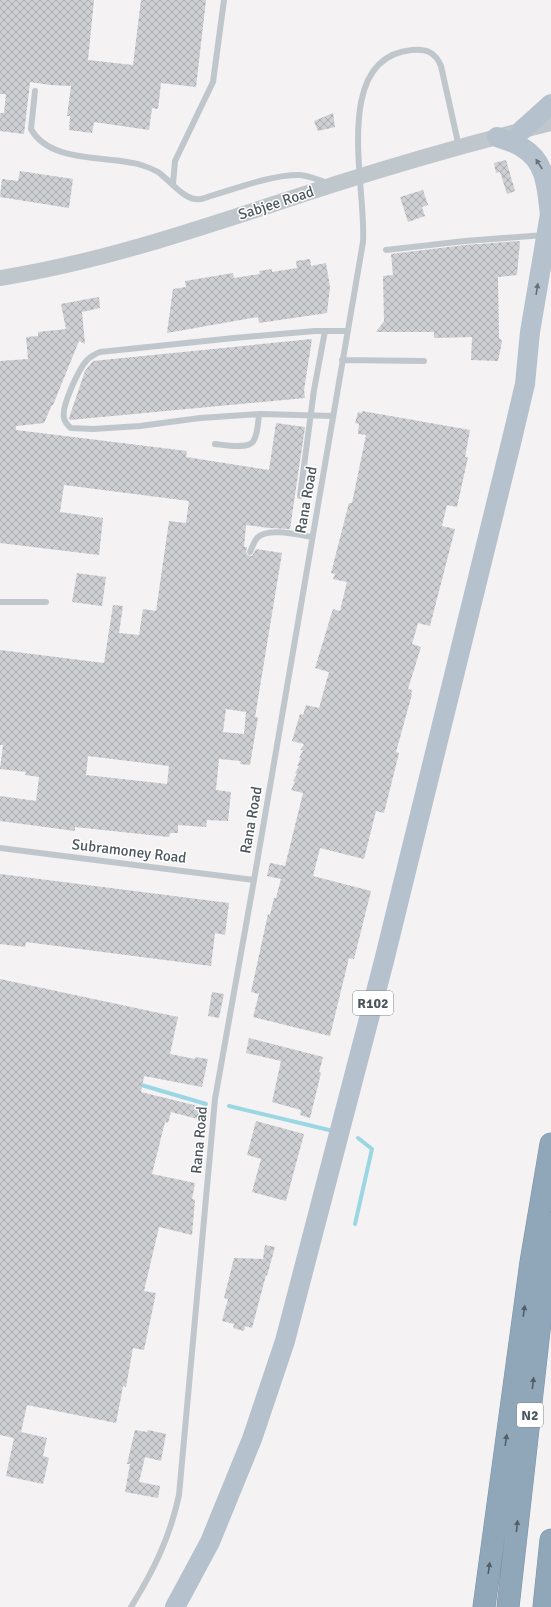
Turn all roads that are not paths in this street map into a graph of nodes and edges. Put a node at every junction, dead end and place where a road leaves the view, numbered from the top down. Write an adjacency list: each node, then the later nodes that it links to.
1 (224, 0): 9 (lane)
2 (35, 91): 9 (lane)
3 (551, 104): 5 (main road)
4 (551, 123): 5 (street, Sabjee Road)
5 (521, 130): 6 (street, Sabjee Road)
6 (497, 137): 7 (street, Sabjee Road); 11 (main road, one-way to 6)
7 (459, 147): 8 (street, Sabjee Road); 8 (lane, Rana Road)
8 (360, 176): 10 (street, Sabjee Road); 17 (lane, Rana Road)
9 (173, 184): 10 (lane)
10 (334, 185): 14 (street, Sabjee Road)
11 (550, 211): 12 (main road, R102)
12 (546, 235): 13 (lane); 20 (main road, R102, one-way to 12)
13 (386, 250)
14 (0, 278)
15 (551, 291): 20 (main road, R102)
16 (325, 331): 17 (lane); 21 (lane); 22 (lane)
17 (348, 331): 18 (lane, Rana Road)
18 (342, 360): 19 (lane); 23 (lane, Rana Road)
19 (424, 361)
20 (525, 384): 36 (main road, R102)
21 (259, 414): 22 (lane); 24 (lane)
22 (311, 415): 23 (lane); 25 (lane)
23 (333, 416): 26 (lane, Rana Road)
24 (215, 444)
25 (300, 496)
26 (312, 537): 27 (lane); 31 (lane, Rana Road)
27 (250, 552)
28 (0, 602): 29 (lane)
29 (46, 602)
30 (0, 848): 31 (lane, Subramoney Road)
31 (254, 880): 35 (lane, Rana Road)
32 (551, 1144): 37 (highway, one-way to 32)
33 (551, 1224): 38 (highway, N2, one-way to 33)
34 (551, 1540): 39 (highway)
35 (131, 1607)
36 (175, 1607)
37 (484, 1607)
38 (508, 1607)
39 (544, 1607)

